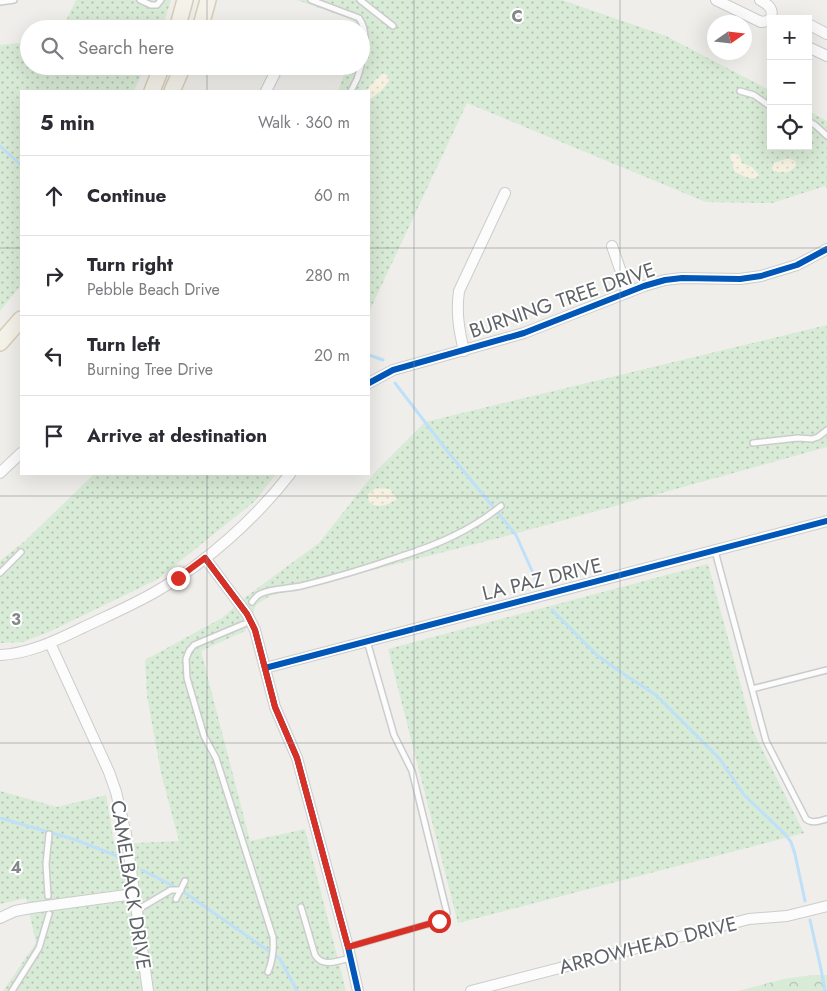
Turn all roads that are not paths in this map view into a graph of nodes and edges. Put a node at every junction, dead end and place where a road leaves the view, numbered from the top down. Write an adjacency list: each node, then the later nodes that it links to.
1 (14, 0): 10 (lane)
2 (140, 0): 3 (lane)
3 (161, 0)
4 (185, 0): 11 (main road)
5 (208, 0): 12 (main road)
6 (311, 0): 13 (lane)
7 (360, 0): 14 (lane)
8 (716, 0): 9 (street)
9 (760, 0)
10 (0, 2)
11 (184, 20)
12 (202, 20)
13 (361, 20)
14 (394, 26)
15 (812, 26): 16 (street)
16 (827, 34)
17 (812, 49): 18 (street)
18 (827, 56)
19 (158, 75): 23 (main road)
20 (179, 75): 24 (main road)
21 (274, 75): 25 (street)
22 (359, 75): 26 (lane)
23 (152, 90)
24 (172, 90)
25 (266, 90)
26 (352, 90)
27 (740, 91): 28 (lane)
28 (767, 105)
29 (812, 123): 30 (lane)
30 (827, 136)
31 (505, 193): 37 (street)
32 (612, 246): 34 (street)
33 (827, 249): 34 (street, BURNING TREE DRIVE)
34 (628, 292): 37 (street, BURNING TREE DRIVE)
35 (20, 320): 36 (main road)
36 (0, 343)
37 (464, 351): 38 (street, BURNING TREE DRIVE)
38 (370, 383)
39 (827, 430): 40 (lane)
40 (753, 443)
41 (20, 454): 42 (street)
42 (0, 474)
43 (289, 475): 48 (street)
44 (500, 506): 50 (lane)
45 (827, 521): 46 (street, LA PAZ DRIVE)
46 (715, 551): 52 (street, LA PAZ DRIVE); 57 (lane)
47 (22, 552): 49 (lane)
48 (205, 558): 53 (street); 55 (street)
49 (0, 573)
50 (252, 602)
51 (244, 624): 72 (lane)
52 (367, 640): 55 (street, LA PAZ DRIVE); 70 (lane)
53 (50, 643): 54 (street); 62 (street, CAMELBACK DRIVE)
54 (0, 655)
55 (265, 668): 70 (street)
56 (827, 670): 57 (lane)
57 (752, 689): 58 (lane)
58 (827, 819)
59 (49, 834): 63 (lane)
60 (186, 881): 61 (lane)
61 (181, 890): 64 (lane); 67 (lane)
62 (134, 894): 67 (street, CAMELBACK DRIVE); 69 (street)
63 (48, 896)
64 (176, 899)
65 (827, 906): 76 (street, ARROWHEAD DRIVE)
66 (301, 907): 71 (lane)
67 (136, 911): 74 (street, CAMELBACK DRIVE)
68 (49, 914): 73 (lane)
69 (0, 918)
70 (348, 947): 71 (street)
71 (350, 958): 75 (street)
72 (268, 972)
73 (12, 991)
74 (148, 991)
75 (358, 991)
76 (471, 991)

